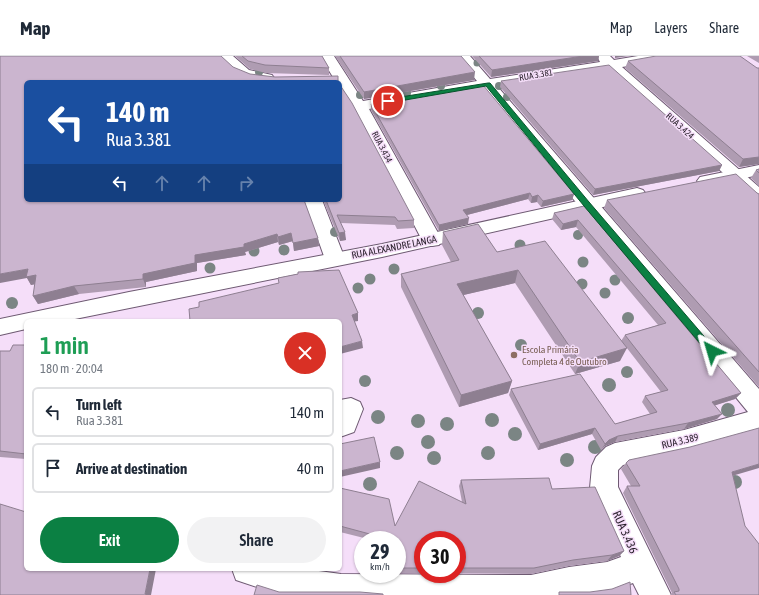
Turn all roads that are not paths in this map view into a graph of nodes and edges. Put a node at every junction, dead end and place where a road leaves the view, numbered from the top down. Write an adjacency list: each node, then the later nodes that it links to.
1 (225, 56): 6 (street)
2 (327, 56): 7 (street, RUA 3.434)
3 (463, 56): 8 (street)
4 (666, 56): 5 (street, RUA 3.381)
5 (606, 60): 8 (street, RUA 3.381); 12 (street, RUA 3.424)
6 (280, 80)
7 (334, 80)
8 (488, 84): 10 (street, RUA 3.381); 17 (street)
9 (342, 89): 10 (street, RUA 3.434)
10 (360, 106): 18 (street, RUA 3.434)
11 (759, 170): 12 (street)
12 (735, 175): 13 (street); 15 (street, RUA 3.424)
13 (690, 184)
14 (652, 191): 17 (street, RUA ALEXANDRE LANGA)
15 (759, 196)
16 (314, 202): 19 (street)
17 (586, 204): 18 (street, RUA ALEXANDRE LANGA); 23 (street)
18 (432, 240): 19 (street, RUA ALEXANDRE LANGA)
19 (335, 259): 20 (street, RUA ALEXANDRE LANGA)
20 (36, 319)
21 (24, 322): 22 (street, RUA ALEXANDRE LANGA)
22 (0, 327)
23 (759, 407)
24 (342, 410): 26 (street)
25 (759, 420): 27 (street, RUA 3.389)
26 (342, 425)
27 (605, 466): 28 (street, RUA 3.436)
28 (640, 566): 30 (street); 32 (street, RUA 3.436)
29 (253, 571): 31 (street)
30 (607, 586): 31 (street)
31 (529, 592)
32 (656, 595)

